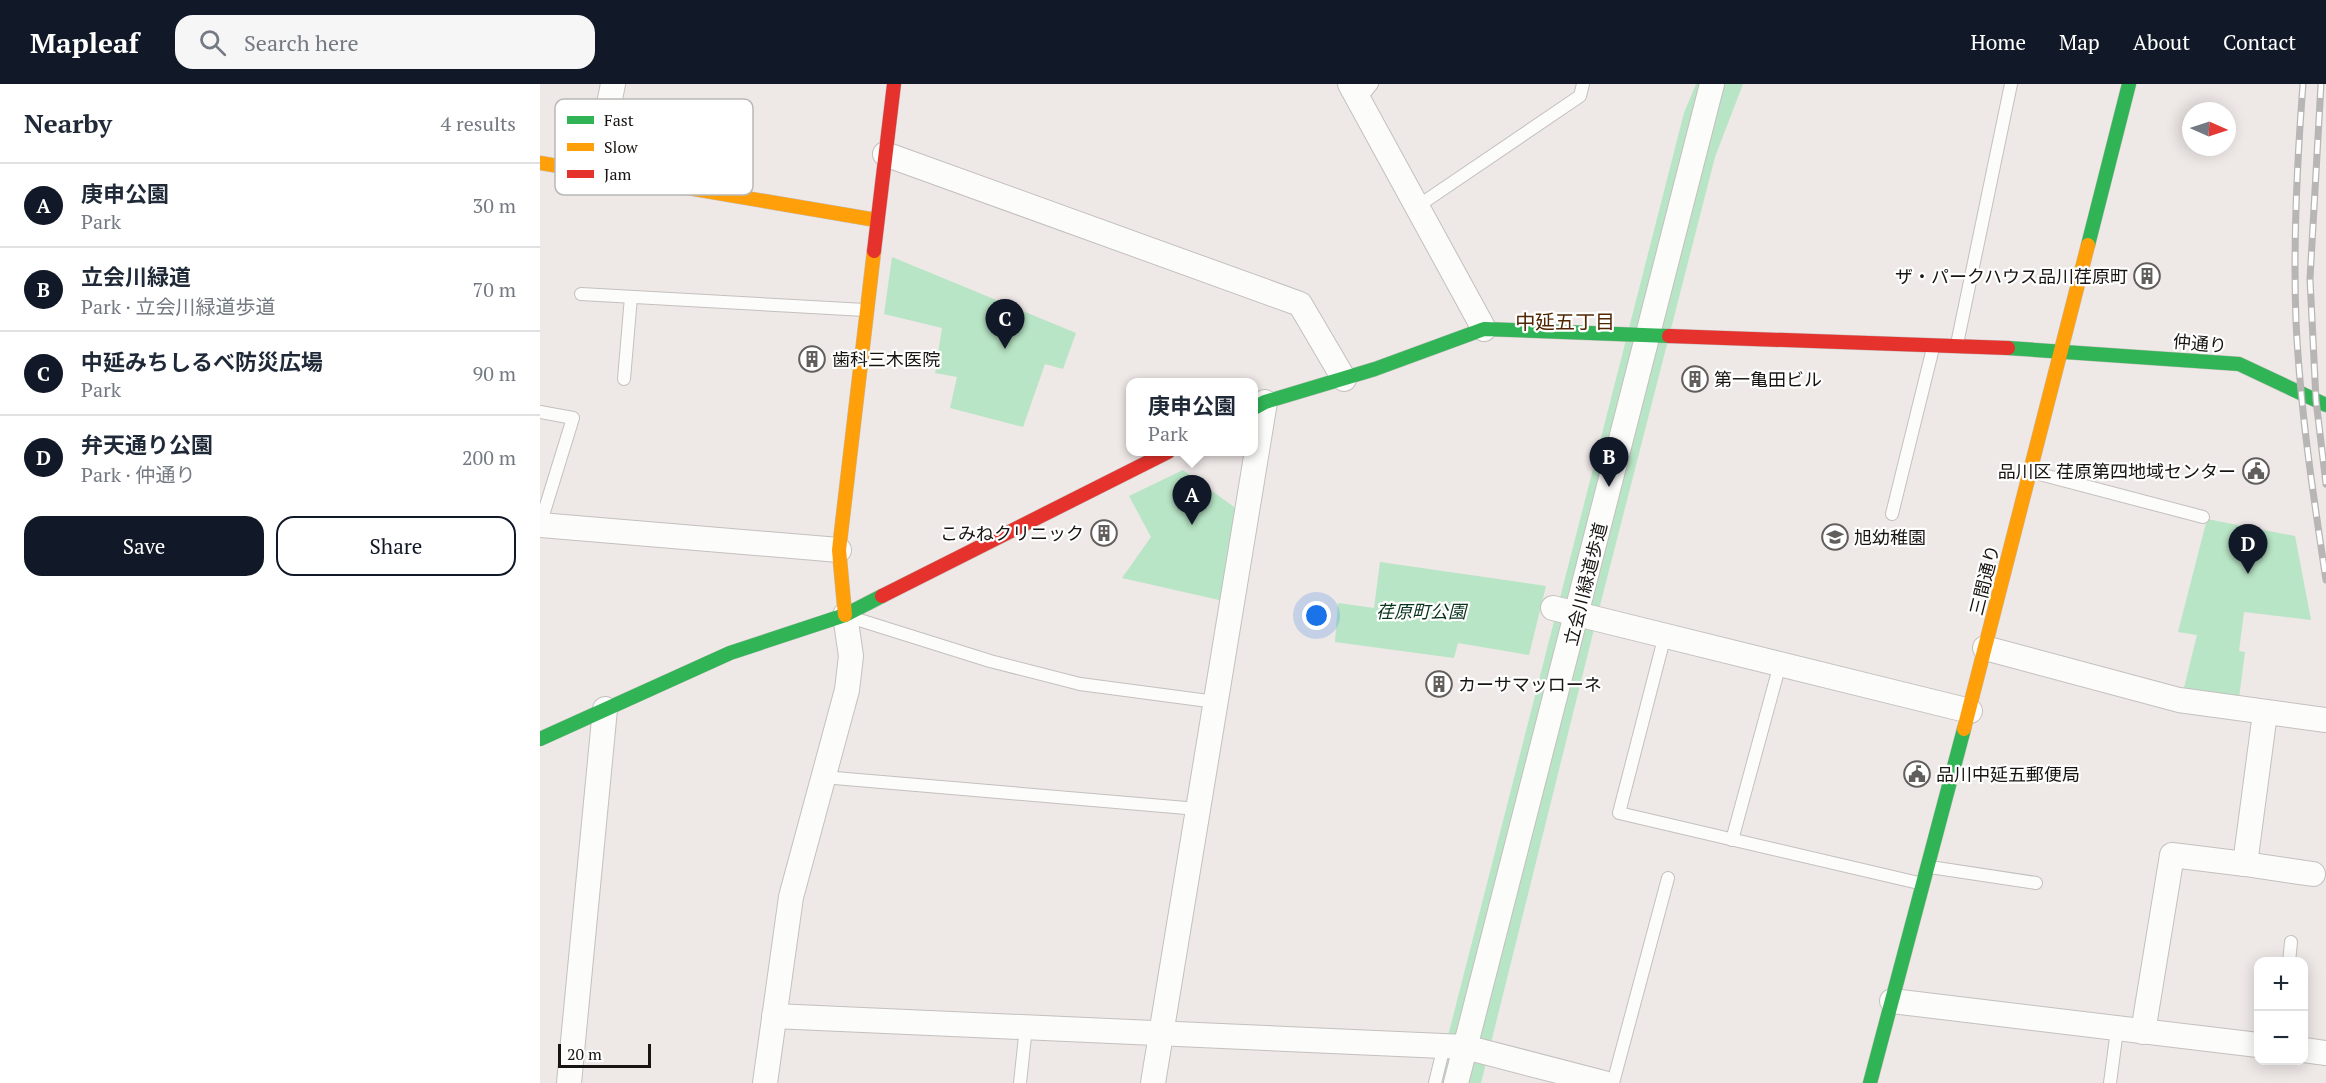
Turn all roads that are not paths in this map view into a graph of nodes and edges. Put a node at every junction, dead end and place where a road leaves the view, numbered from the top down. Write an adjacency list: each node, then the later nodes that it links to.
1 (613, 84): 8 (street)
2 (894, 84): 9 (street)
3 (1583, 84): 13 (lane)
4 (1712, 84): 19 (street, 立会川緑道歩道)
5 (2011, 84): 21 (lane)
6 (2129, 84): 22 (street, 三間通り)
7 (1360, 89): 13 (street)
8 (610, 99)
9 (885, 154): 14 (street); 24 (street)
10 (540, 163): 11 (street)
11 (555, 166)
12 (727, 195): 14 (street)
13 (1418, 206): 18 (street)
14 (876, 220): 17 (street)
15 (581, 294): 16 (lane)
16 (631, 297): 17 (lane); 23 (lane)
17 (866, 310): 34 (street)
18 (1484, 329): 19 (street, 仲通り); 24 (street)
19 (1649, 335): 20 (street, 仲通り); 36 (street, 立会川緑道歩道)
20 (1933, 348): 21 (street, 仲通り); 31 (lane)
21 (1956, 348): 22 (street, 仲通り)
22 (2062, 351): 26 (street, 仲通り); 30 (street, 三間通り)
23 (624, 379)
24 (1344, 379): 25 (street)
25 (1259, 405)
26 (2326, 405)
27 (540, 412): 33 (lane)
28 (1160, 456): 37 (street)
29 (1252, 456): 41 (street)
30 (2031, 471): 32 (lane); 39 (street, 三間通り)
31 (1892, 514)
32 (2203, 517)
33 (540, 525): 34 (street)
34 (839, 550): 37 (street)
35 (1553, 608): 36 (street)
36 (1578, 613): 38 (street); 65 (street, 立会川緑道歩道)
37 (845, 615): 41 (lane); 42 (street); 47 (street)
38 (1665, 635): 40 (street); 49 (lane)
39 (1985, 648): 43 (street, 三間通り); 44 (street)
40 (1780, 664): 43 (street); 49 (lane)
41 (1216, 702): 48 (street)
42 (605, 710): 46 (street); 68 (street)
43 (1970, 711): 51 (street, 三間通り)
44 (2265, 713): 45 (street); 50 (street)
45 (2326, 720)
46 (540, 739)
47 (823, 777): 48 (lane); 59 (street)
48 (1198, 809): 63 (street)
49 (1732, 840): 55 (lane)
50 (2245, 864): 52 (street); 62 (street)
51 (1928, 866): 54 (lane); 55 (street, 三間通り)
52 (2313, 874)
53 (1668, 878): 74 (lane)
54 (2036, 883)
55 (1924, 884): 58 (street, 三間通り)
56 (2291, 942): 57 (lane)
57 (2290, 957)
58 (1892, 1001): 61 (street); 75 (street, 三間通り)
59 (774, 1016): 60 (street); 69 (street)
60 (1026, 1027): 63 (street); 70 (lane)
61 (2117, 1030): 62 (street); 76 (lane)
62 (2143, 1032): 64 (street)
63 (1161, 1033): 65 (street); 71 (street)
64 (2254, 1044)
65 (1455, 1046): 72 (lane); 73 (street, 立会川緑道歩道); 74 (street)
66 (2308, 1051): 67 (street)
67 (2326, 1053)
68 (569, 1083)
69 (765, 1083)
70 (1020, 1083)
71 (1153, 1083)
72 (1435, 1083)
73 (1456, 1083)
74 (1602, 1083)
75 (1870, 1083)
76 (2109, 1083)

